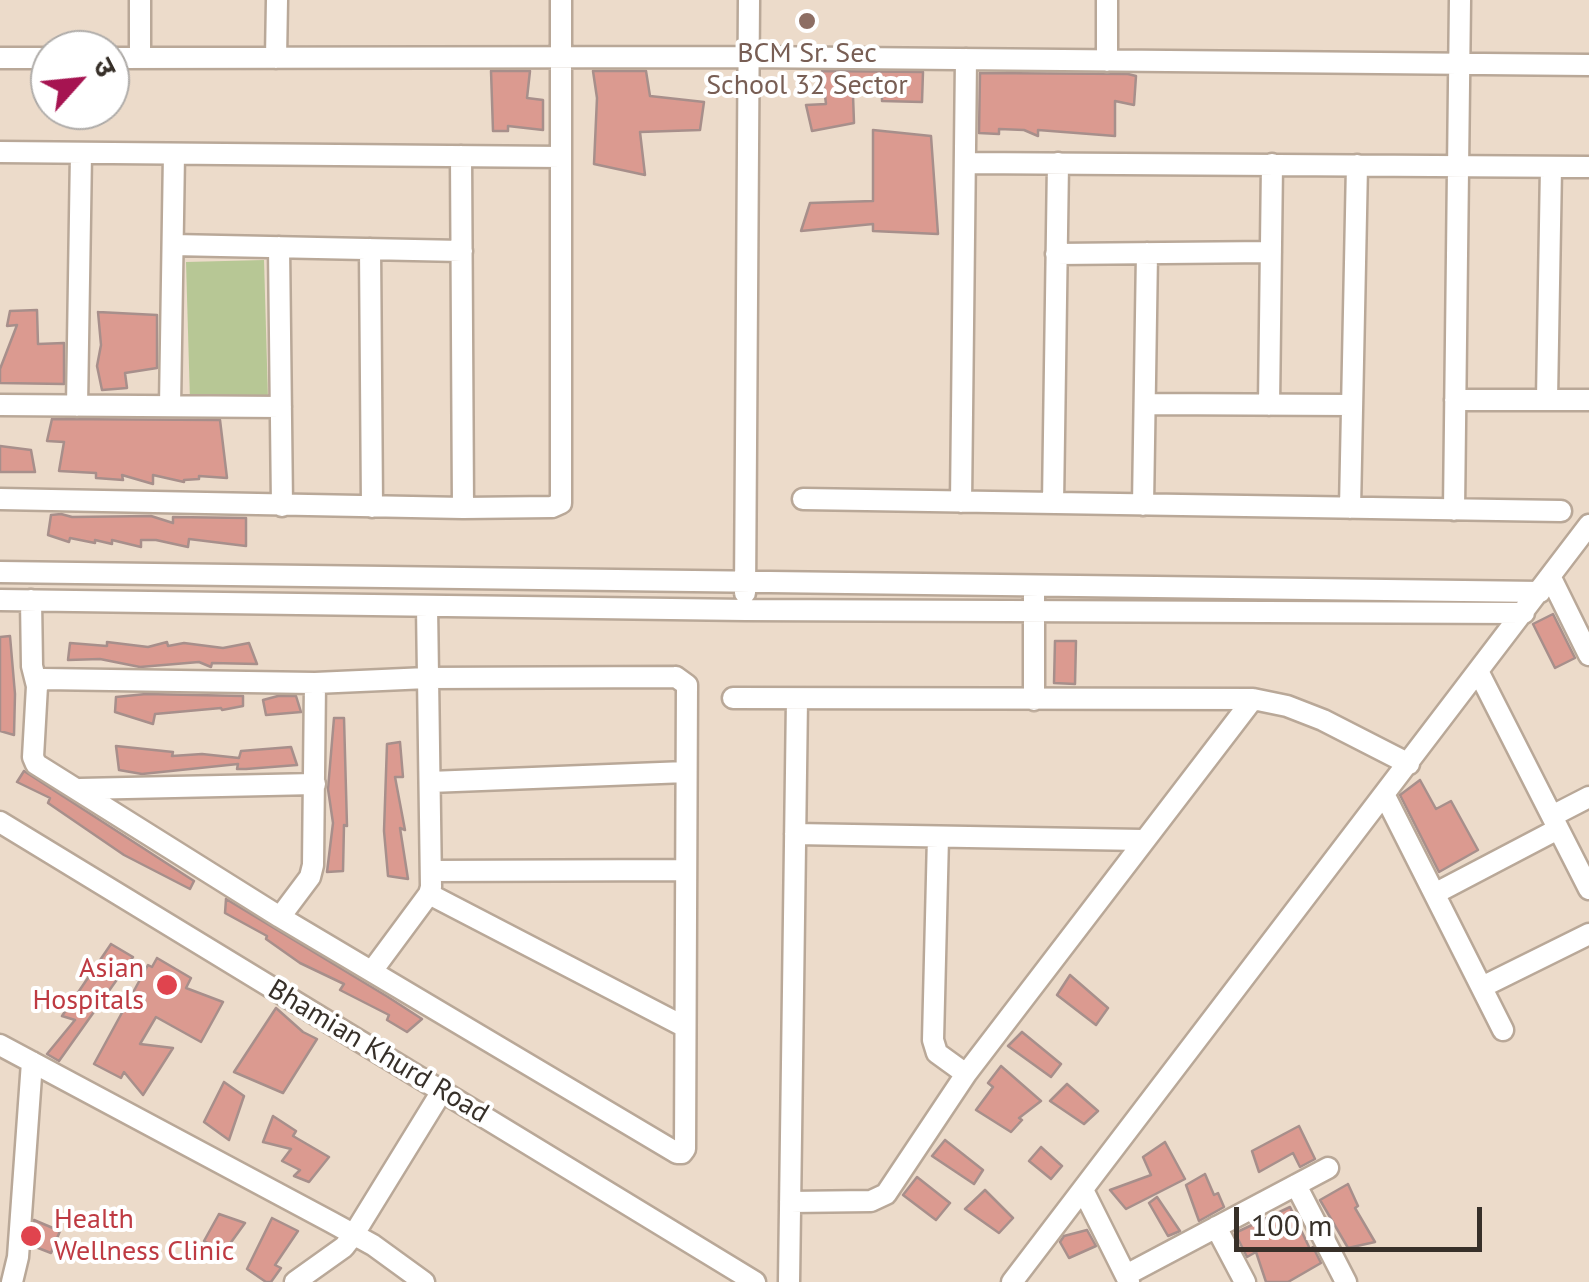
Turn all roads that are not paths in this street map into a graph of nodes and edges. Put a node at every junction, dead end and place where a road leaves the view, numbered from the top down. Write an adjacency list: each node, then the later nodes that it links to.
1 (140, 0): 12 (street)
2 (277, 0): 13 (street)
3 (560, 0): 7 (street)
4 (749, 0): 8 (street)
5 (1107, 0): 15 (street)
6 (1460, 0): 16 (street)
7 (560, 57): 8 (street); 13 (street); 22 (street)
8 (747, 57): 14 (street); 60 (street)
9 (0, 58): 10 (street)
10 (30, 58)
11 (130, 58): 12 (street)
12 (140, 58): 13 (street)
13 (276, 58)
14 (966, 59): 15 (street); 23 (street)
15 (1107, 60): 16 (street)
16 (1460, 64): 17 (street); 27 (street)
17 (1589, 65)
18 (0, 152): 19 (street)
19 (81, 153): 20 (street); 44 (street)
20 (174, 154): 21 (street); 30 (street)
21 (461, 156): 22 (street); 33 (street)
22 (561, 157): 54 (street)
23 (965, 162): 24 (street); 49 (street)
24 (1058, 163): 25 (street); 35 (street)
25 (1272, 164): 26 (street); 34 (street)
26 (1357, 165): 27 (street); 42 (street)
27 (1458, 165): 29 (street); 38 (street)
28 (1589, 167): 29 (street)
29 (1551, 168): 37 (street)
30 (172, 245): 31 (street); 45 (street)
31 (279, 247): 32 (street); 46 (street)
32 (370, 249): 33 (street); 53 (street)
33 (462, 250): 54 (street)
34 (1271, 252): 36 (street); 41 (street)
35 (1056, 254): 36 (street); 50 (street)
36 (1148, 254): 40 (street)
37 (1547, 399): 38 (street); 39 (street)
38 (1455, 400): 56 (street)
39 (1589, 400)
40 (1146, 404): 41 (street); 51 (street)
41 (1269, 405): 42 (street)
42 (1352, 405): 55 (street)
43 (0, 406): 44 (street)
44 (77, 406): 45 (street)
45 (170, 406): 46 (street)
46 (281, 406): 52 (street)
47 (0, 499): 52 (street)
48 (803, 499): 49 (street)
49 (961, 502): 50 (street)
50 (1053, 503): 51 (street)
51 (1143, 504): 55 (street)
52 (282, 506): 53 (street)
53 (372, 506): 54 (street)
54 (463, 508)
55 (1350, 508): 56 (street)
56 (1454, 510): 57 (street)
57 (1561, 512)
58 (1589, 526): 62 (street)
59 (0, 572): 60 (street)
60 (744, 581): 61 (street); 66 (street)
61 (1034, 584): 62 (street); 67 (street)
62 (1546, 584): 68 (street); 69 (street)
63 (0, 600): 64 (street)
64 (31, 600): 65 (street); 73 (street)
65 (428, 606): 66 (street); 71 (street)
66 (745, 610): 67 (street)
67 (1033, 610): 68 (street); 77 (street)
68 (1524, 613): 70 (street)
69 (1589, 656)
70 (1478, 673): 78 (street); 86 (street)
71 (427, 678): 72 (street); 79 (street); 80 (street)
72 (314, 682): 73 (street); 81 (street)
73 (37, 686): 82 (street)
74 (733, 698): 75 (street)
75 (798, 698): 77 (street); 87 (street)
76 (1252, 698): 77 (street); 78 (street); 89 (street)
77 (1034, 700)
78 (1409, 764): 83 (street)
79 (686, 772): 80 (street); 90 (street)
80 (430, 782): 91 (street)
81 (315, 784): 82 (street); 95 (street)
82 (80, 790): 95 (street)
83 (1385, 796): 93 (street); 107 (street)
84 (1589, 797): 86 (street)
85 (0, 822): 104 (street, Bhamian Khurd Road)
86 (1555, 823): 92 (street); 93 (street)
87 (795, 834): 88 (street); 108 (street)
88 (938, 837): 89 (street); 103 (street)
89 (1142, 840): 103 (street)
90 (686, 870): 91 (street); 99 (street)
91 (431, 871): 94 (street)
92 (1589, 889)
93 (1436, 893): 98 (street)
94 (430, 894): 97 (street); 99 (street)
95 (280, 917): 97 (street)
96 (1589, 934): 98 (street)
97 (372, 971): 99 (street)
98 (1482, 987): 100 (street)
99 (685, 1027)
100 (1503, 1030)
101 (0, 1045): 102 (street)
102 (32, 1062): 110 (street); 113 (street)
103 (966, 1074): 108 (street)
104 (442, 1091): 110 (street); 112 (street, Bhamian Khurd Road)
105 (1328, 1168): 106 (street)
106 (1296, 1186): 109 (street); 119 (street)
107 (1083, 1190): 111 (street); 117 (street)
108 (790, 1202): 116 (street)
109 (1216, 1228): 111 (street); 118 (street)
110 (354, 1234): 114 (street); 115 (street)
111 (1128, 1278)
112 (753, 1281)
113 (12, 1282)
114 (295, 1282)
115 (424, 1282)
116 (789, 1282)
117 (1012, 1282)
118 (1245, 1282)
119 (1346, 1282)

